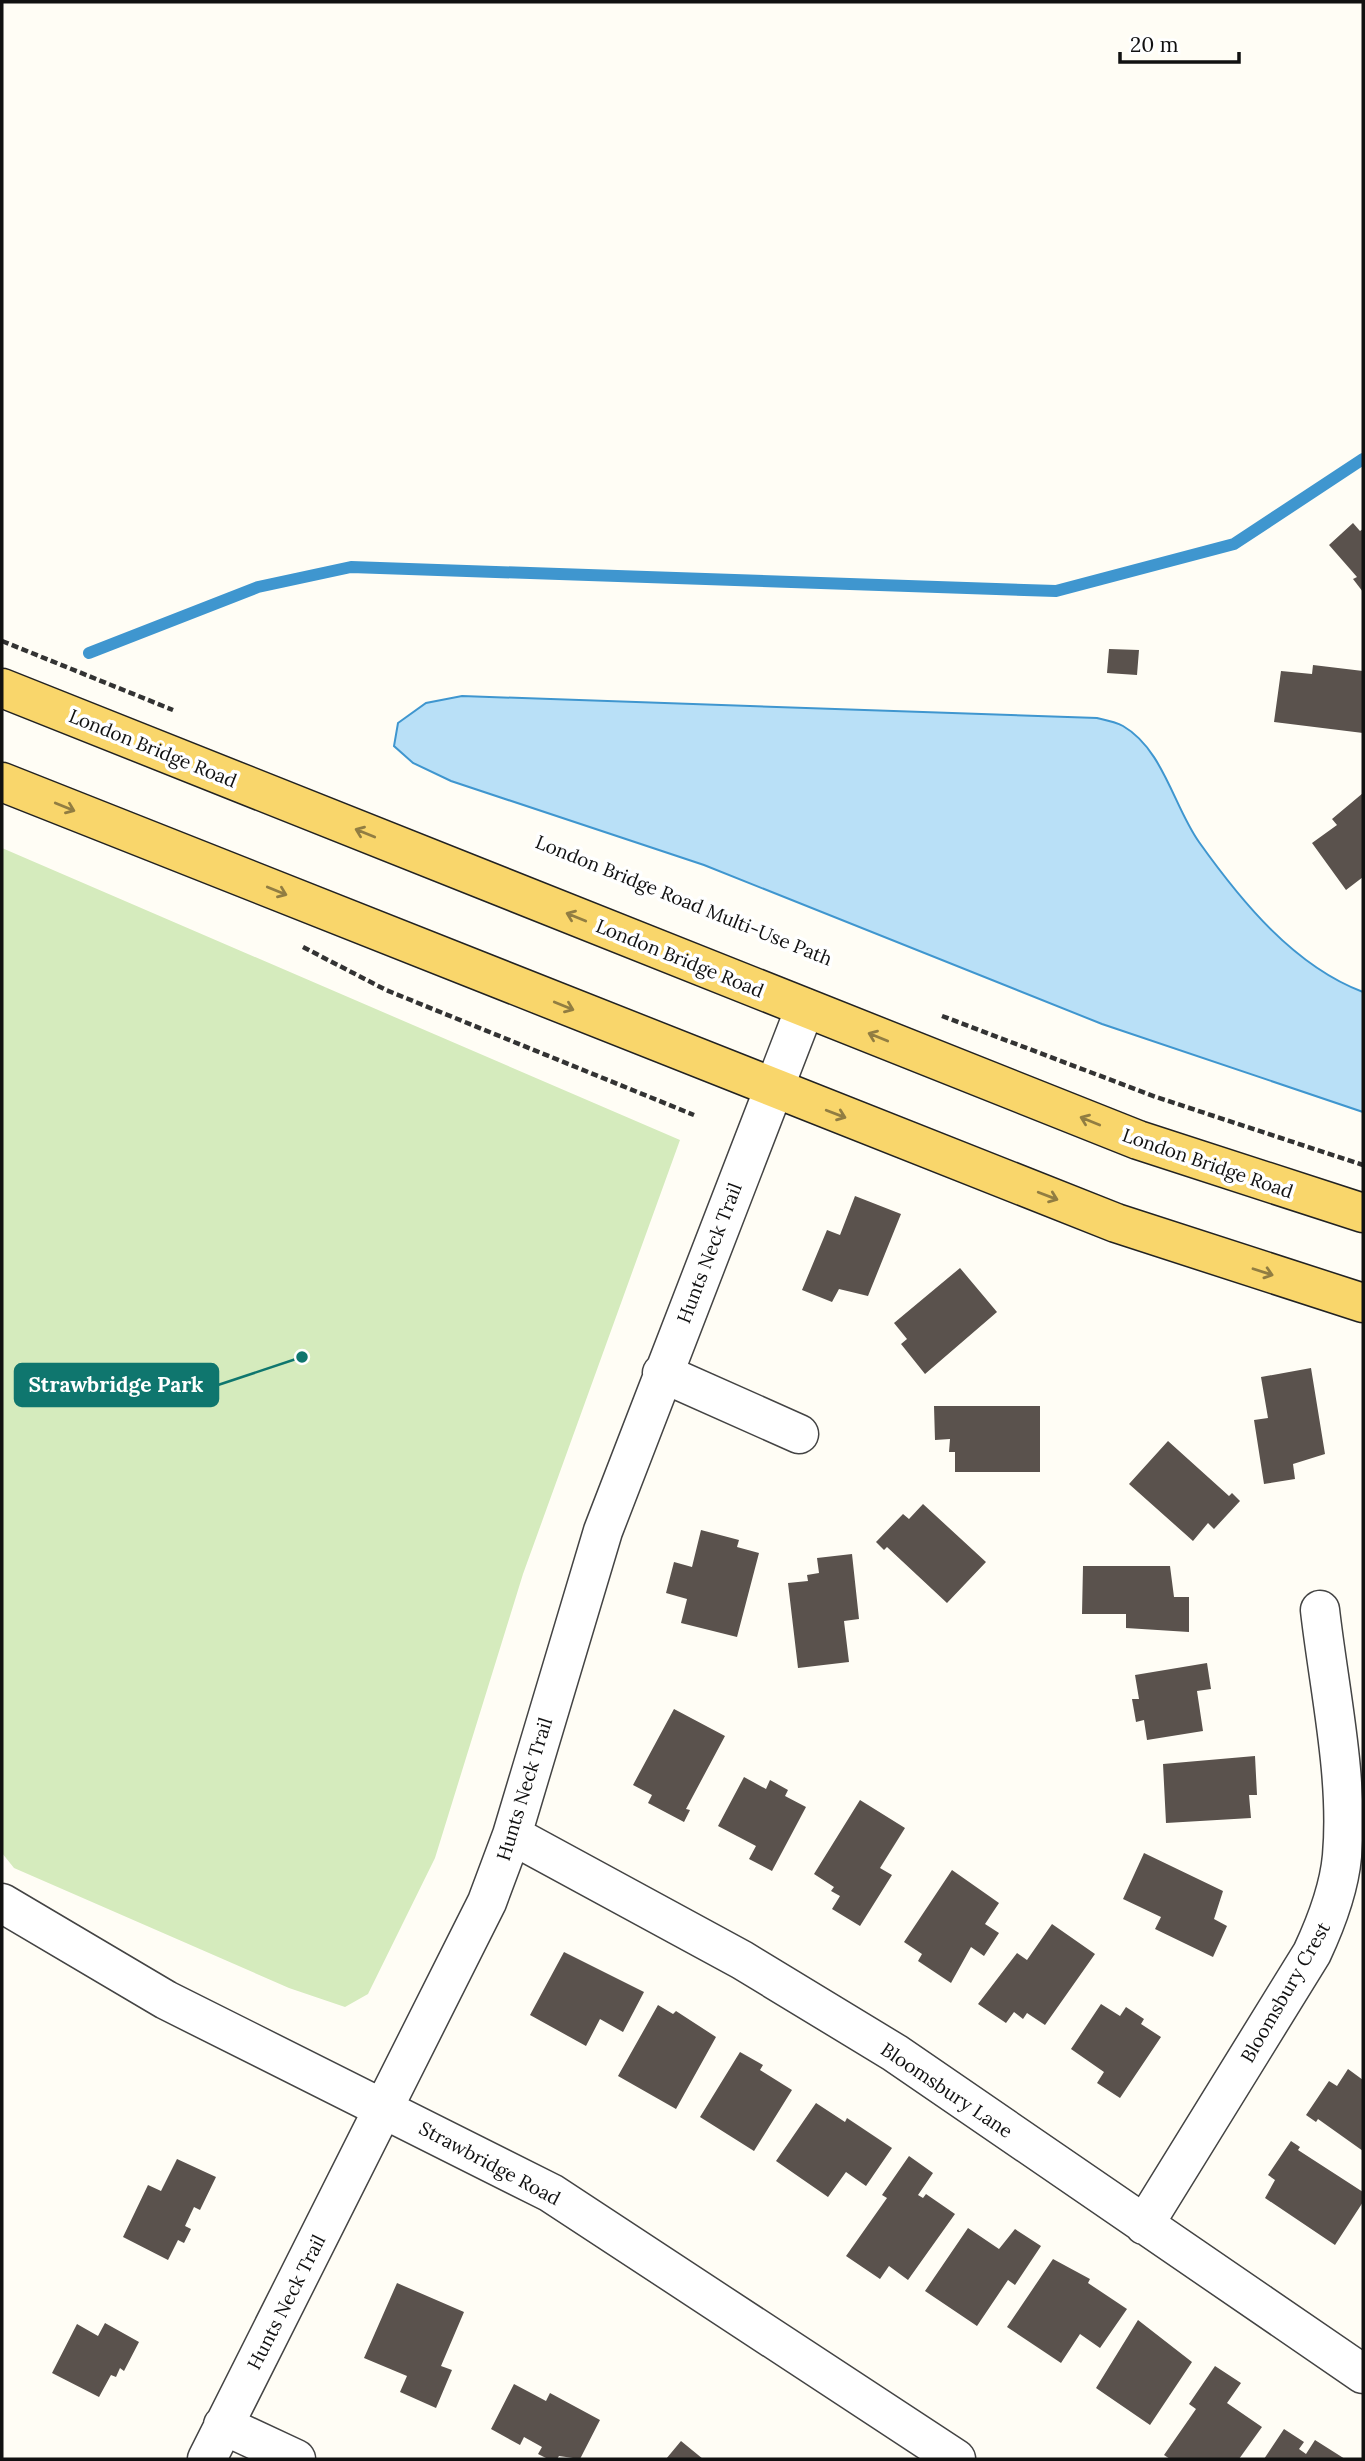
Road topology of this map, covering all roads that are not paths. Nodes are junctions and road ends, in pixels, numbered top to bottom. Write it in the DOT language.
graph roads {
  1 [pos="2,688"];
  2 [pos="2,782"];
  3 [pos="805,1008"];
  4 [pos="772,1089"];
  5 [pos="1363,1213"];
  6 [pos="1363,1303"];
  7 [pos="662,1373"];
  8 [pos="799,1434"];
  9 [pos="1320,1610"];
  10 [pos="512,1835"];
  11 [pos="2,1903"];
  12 [pos="384,2108"];
  13 [pos="1144,2225"];
  14 [pos="1363,2374"];
  15 [pos="223,2424"];
  16 [pos="207,2459"];
  17 [pos="296,2459"];
  18 [pos="956,2459"];
  3 -- 1 [label="main road, London Bridge Road, one-way"];
  2 -- 4 [label="main road, one-way"];
  3 -- 4 [label="street, Hunts Neck Trail"];
  5 -- 3 [label="main road, London Bridge Road, one-way"];
  4 -- 6 [label="main road, one-way"];
  4 -- 7 [label="street, Hunts Neck Trail"];
  7 -- 8 [label="street"];
  7 -- 10 [label="street, Hunts Neck Trail"];
  9 -- 13 [label="street, Bloomsbury Crest"];
  10 -- 12 [label="street, Hunts Neck Trail"];
  10 -- 13 [label="street, Bloomsbury Lane"];
  11 -- 12 [label="street, Strawbridge Road"];
  12 -- 15 [label="street, Hunts Neck Trail"];
  12 -- 18 [label="street, Strawbridge Road"];
  13 -- 14 [label="street, Bloomsbury Lane"];
  15 -- 16 [label="street, Hunts Neck Trail"];
  15 -- 17 [label="street"];
}
